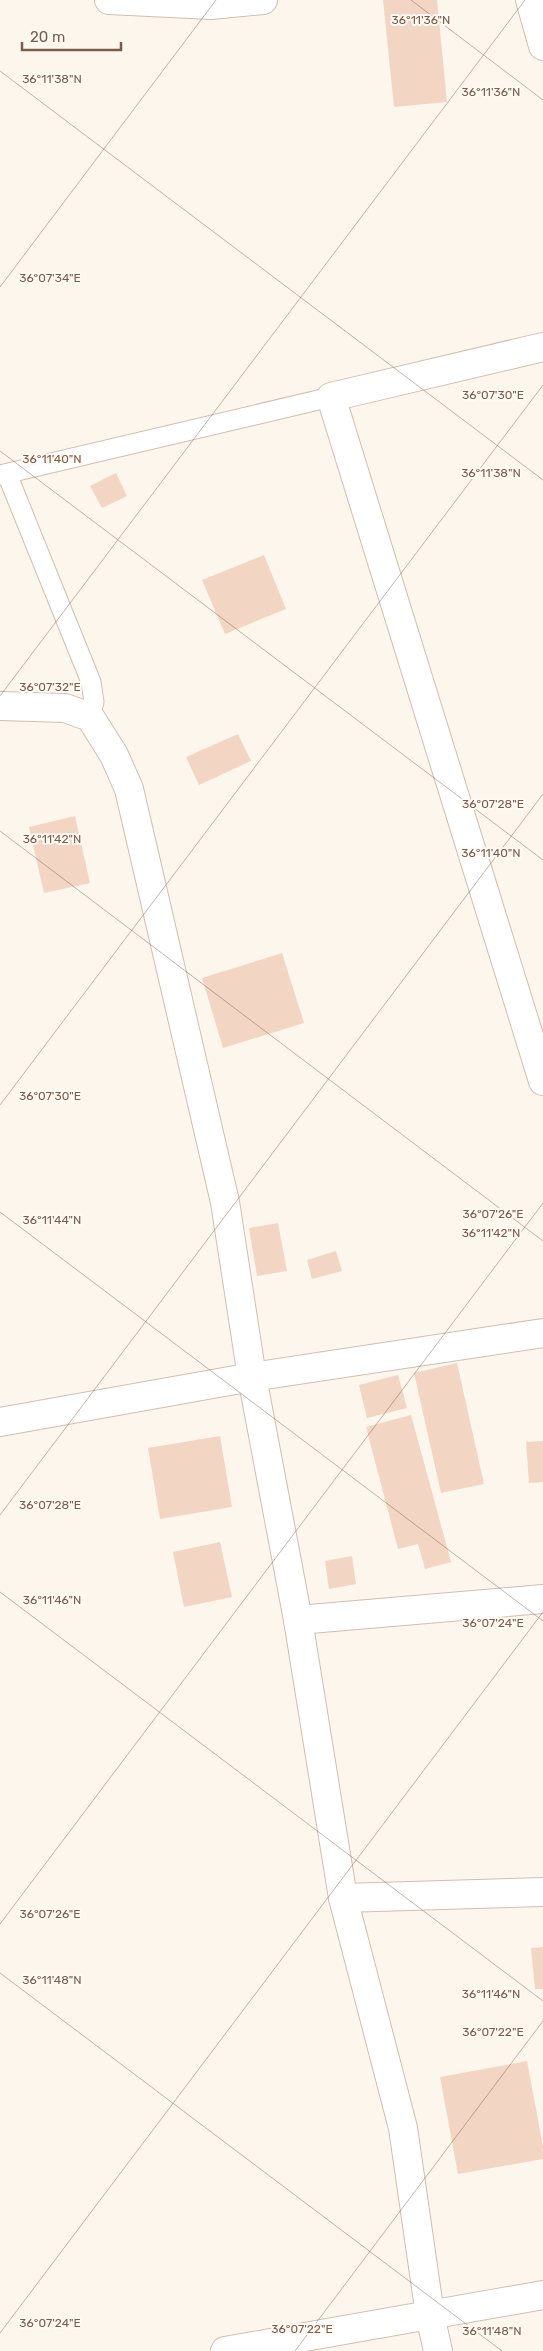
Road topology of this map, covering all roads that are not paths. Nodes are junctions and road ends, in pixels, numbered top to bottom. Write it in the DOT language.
graph roads {
  1 [pos="109,0"];
  2 [pos="263,0"];
  3 [pos="530,0"];
  4 [pos="543,46"];
  5 [pos="543,348"];
  6 [pos="331,397"];
  7 [pos="3,474"];
  8 [pos="0,706"];
  9 [pos="90,718"];
  10 [pos="543,1081"];
  11 [pos="543,1333"];
  12 [pos="252,1377"];
  13 [pos="0,1422"];
  14 [pos="543,1599"];
  15 [pos="298,1620"];
  16 [pos="543,1892"];
  17 [pos="343,1898"];
  18 [pos="543,2295"];
  19 [pos="430,2315"];
  20 [pos="225,2351"];
  21 [pos="438,2351"];
  1 -- 2 [label="street"];
  3 -- 4 [label="street"];
  5 -- 6 [label="street"];
  6 -- 7 [label="lane"];
  6 -- 10 [label="street"];
  7 -- 9 [label="lane"];
  8 -- 9 [label="street"];
  9 -- 12 [label="street"];
  11 -- 12 [label="street"];
  12 -- 13 [label="street"];
  12 -- 15 [label="street"];
  14 -- 15 [label="street"];
  15 -- 17 [label="street"];
  16 -- 17 [label="street"];
  17 -- 19 [label="street"];
  18 -- 19 [label="street"];
  19 -- 20 [label="street"];
  19 -- 21 [label="street"];
}
